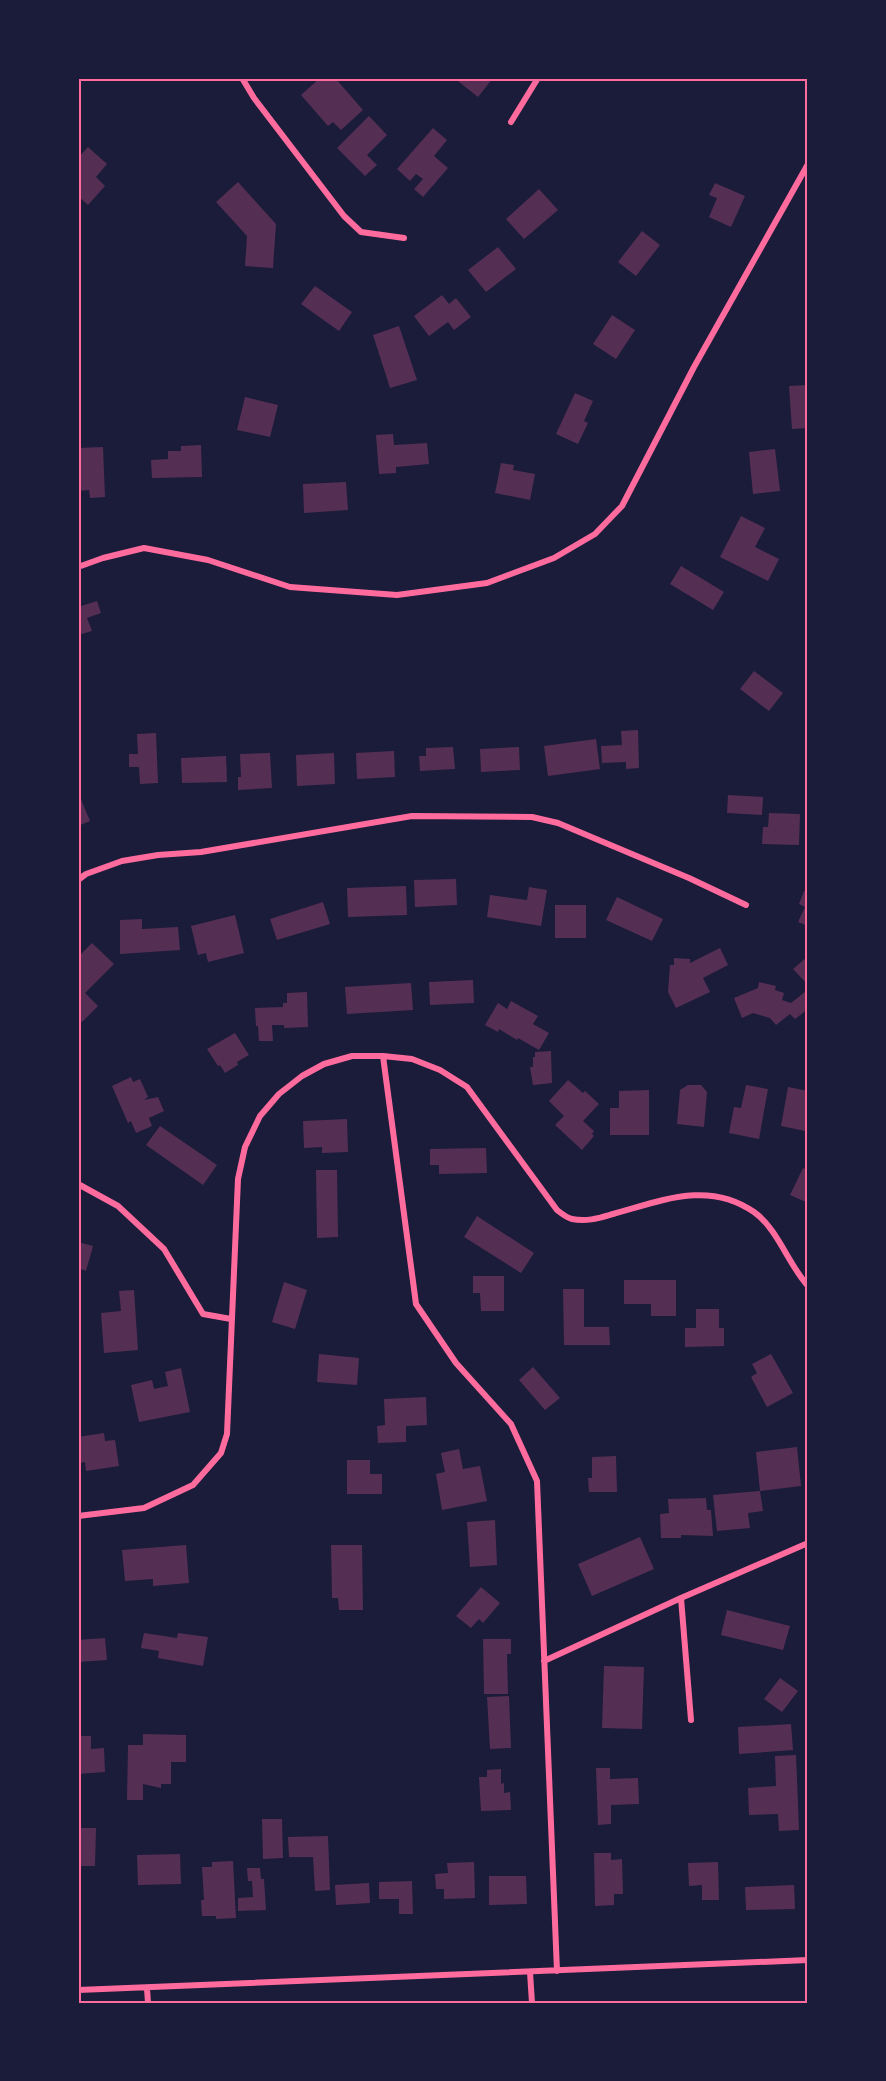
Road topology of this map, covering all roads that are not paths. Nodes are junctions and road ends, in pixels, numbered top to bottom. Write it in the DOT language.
graph roads {
  1 [pos="243,78"];
  2 [pos="538,78"];
  3 [pos="511,122"];
  4 [pos="808,164"];
  5 [pos="405,238"];
  6 [pos="78,567"];
  7 [pos="78,880"];
  8 [pos="746,905"];
  9 [pos="383,1056"];
  10 [pos="78,1184"];
  11 [pos="808,1286"];
  12 [pos="231,1319"];
  13 [pos="78,1516"];
  14 [pos="808,1543"];
  15 [pos="681,1598"];
  16 [pos="544,1661"];
  17 [pos="691,1720"];
  18 [pos="808,1960"];
  19 [pos="557,1971"];
  20 [pos="530,1972"];
  21 [pos="147,1988"];
  22 [pos="78,1990"];
  23 [pos="148,2003"];
  24 [pos="532,2003"];
  1 -- 5 [label="street"];
  2 -- 3 [label="street"];
  4 -- 6 [label="street"];
  7 -- 8 [label="street"];
  9 -- 11 [label="street"];
  9 -- 12 [label="street"];
  9 -- 16 [label="street"];
  10 -- 12 [label="street"];
  12 -- 13 [label="street"];
  14 -- 15 [label="street"];
  15 -- 16 [label="street"];
  15 -- 17 [label="street"];
  16 -- 19 [label="street"];
  18 -- 19 [label="street"];
  19 -- 20 [label="street"];
  20 -- 21 [label="street"];
  20 -- 24 [label="street"];
  21 -- 22 [label="street"];
  21 -- 23 [label="street"];
}
